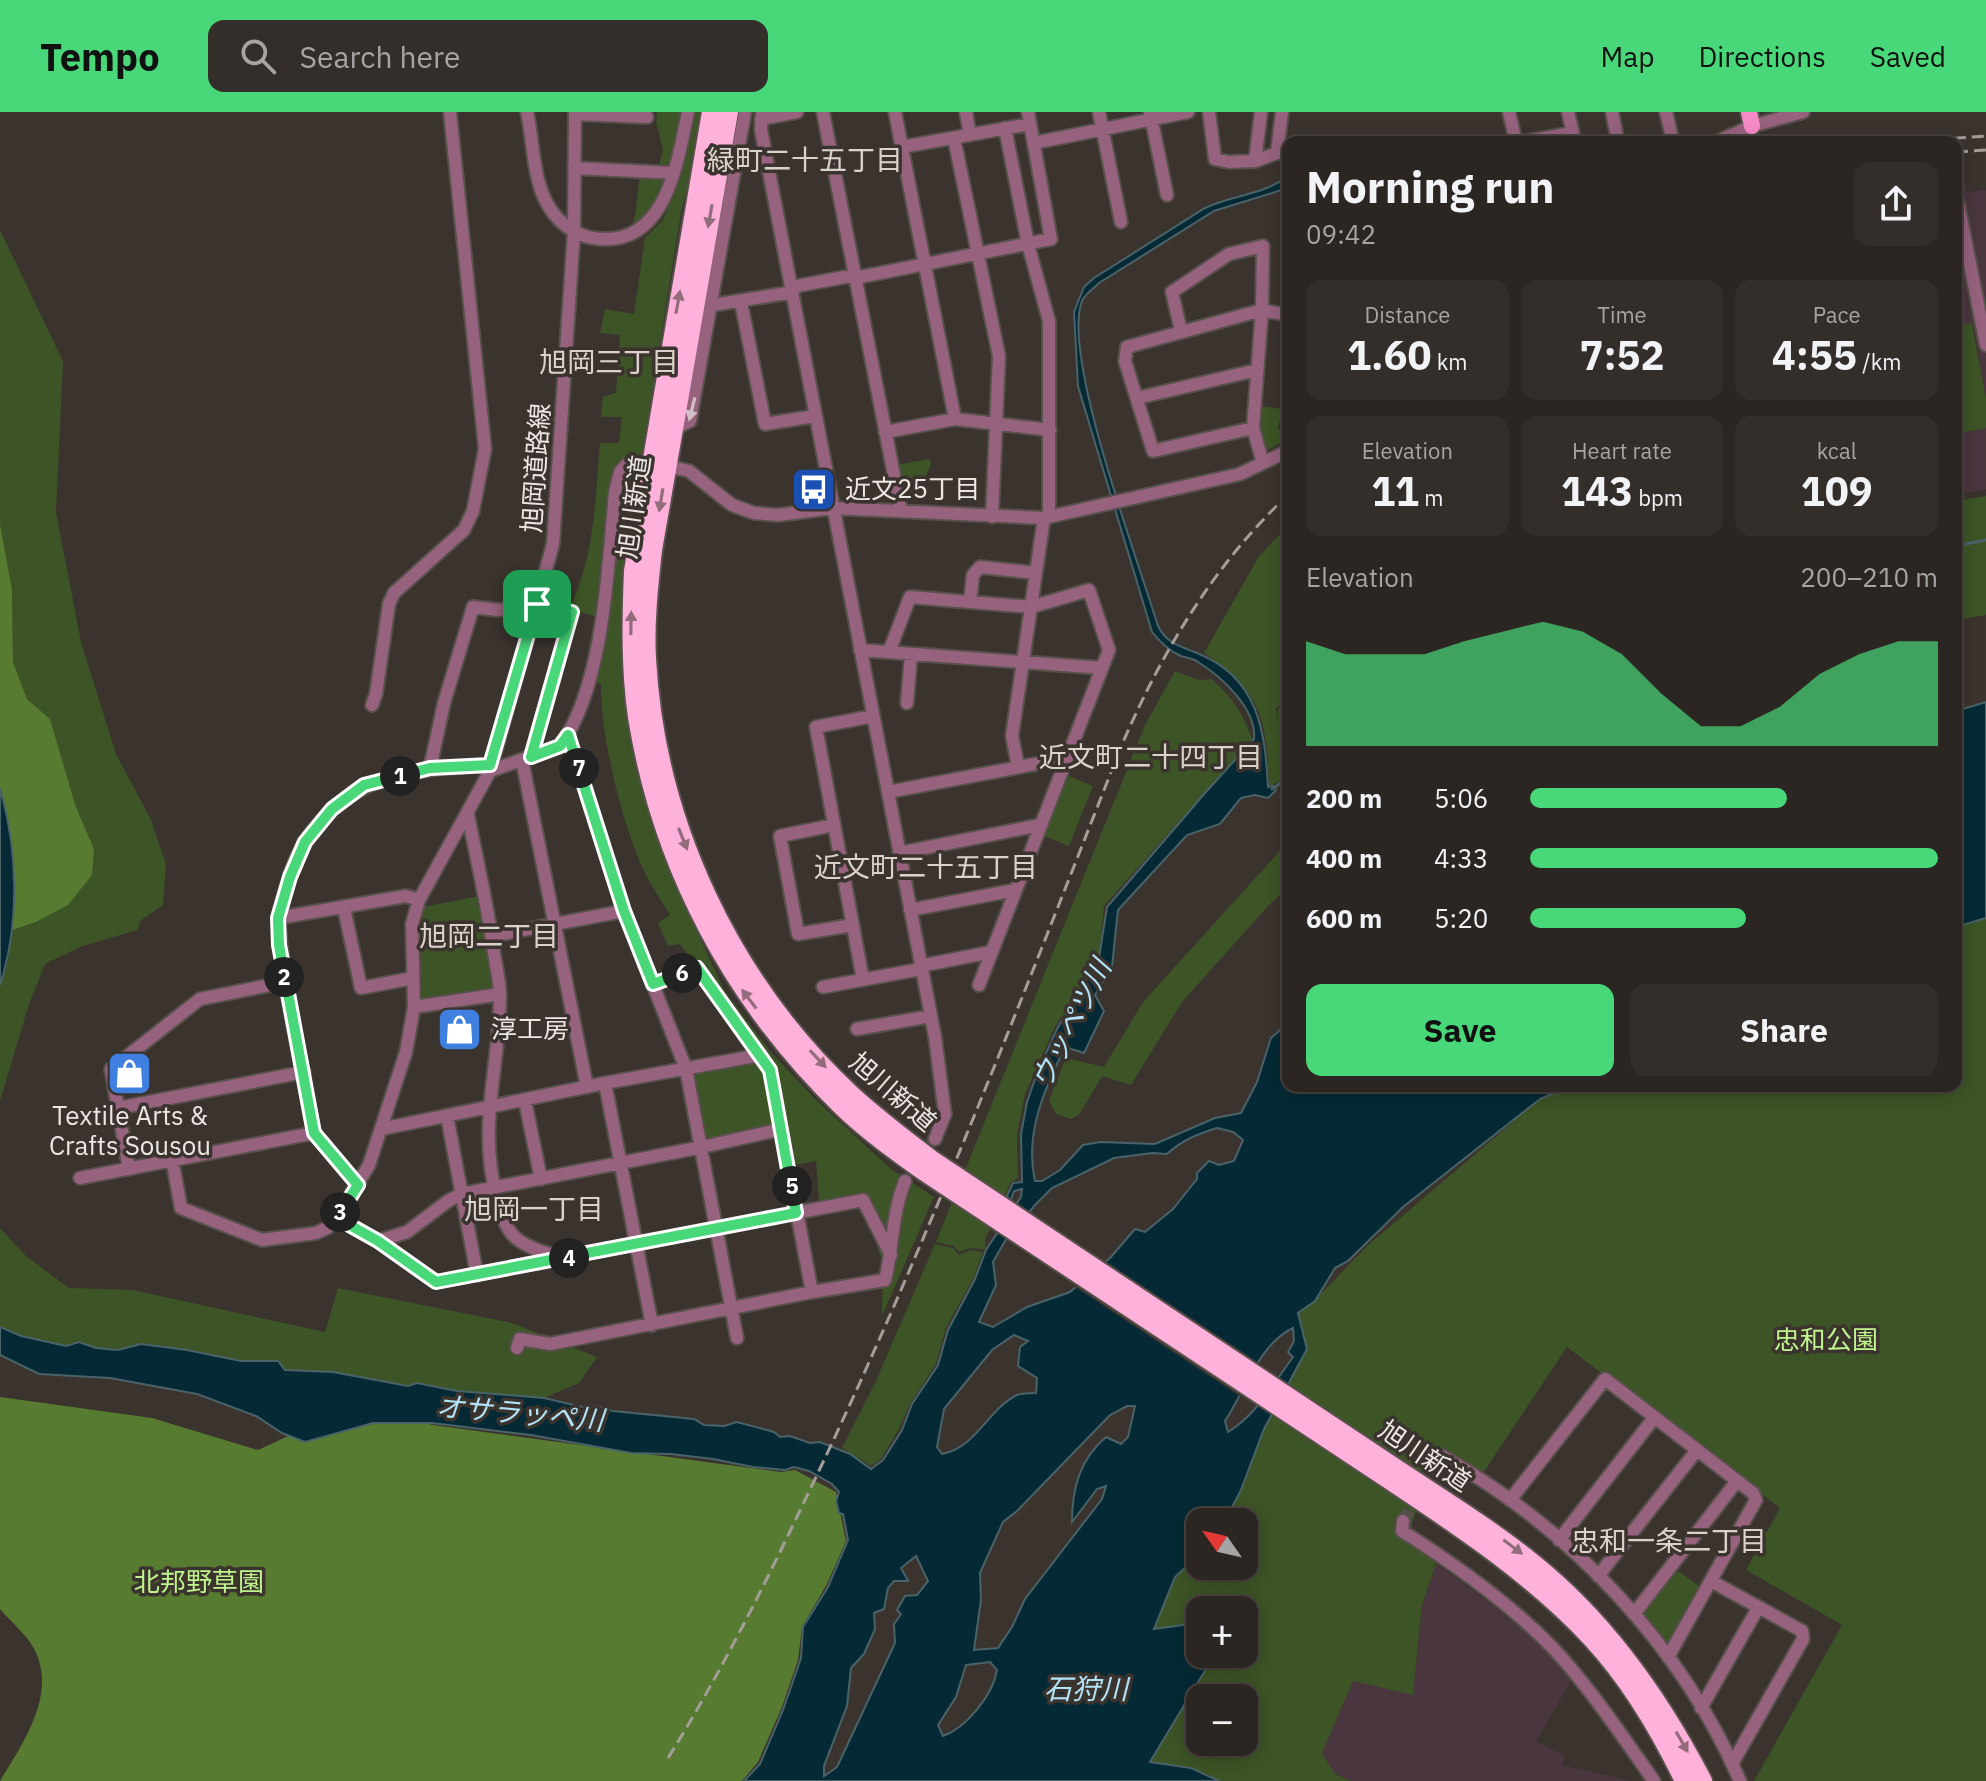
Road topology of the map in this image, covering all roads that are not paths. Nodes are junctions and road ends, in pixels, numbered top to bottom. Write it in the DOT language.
graph roads {
  1 [pos="450,112"];
  2 [pos="527,112"];
  3 [pos="688,112"];
  4 [pos="711,112"];
  5 [pos="729,112"];
  6 [pos="745,112"];
  7 [pos="797,112"];
  8 [pos="823,112"];
  9 [pos="895,112"];
  10 [pos="966,112"];
  11 [pos="1099,112"];
  12 [pos="1188,112"];
  13 [pos="1209,112"];
  14 [pos="1261,112"];
  15 [pos="1282,112"];
  16 [pos="1509,112"];
  17 [pos="1568,112"];
  18 [pos="1612,112"];
  19 [pos="1666,112"];
  20 [pos="1803,112"];
  21 [pos="575,113"];
  22 [pos="762,116"];
  23 [pos="1151,116"];
  24 [pos="647,117"];
  25 [pos="1029,118"];
  26 [pos="1750,119"];
  27 [pos="1005,128"];
  28 [pos="1102,130"];
  29 [pos="970,135"];
  30 [pos="1515,136"];
  31 [pos="1574,136"];
  32 [pos="1617,136"];
  33 [pos="1672,136"];
  34 [pos="1725,136"];
  35 [pos="954,138"];
  36 [pos="1034,143"];
  37 [pos="902,147"];
  38 [pos="1255,161"];
  39 [pos="574,168"];
  40 [pos="674,173"];
  41 [pos="1167,195"];
  42 [pos="1121,222"];
  43 [pos="1962,223"];
  44 [pos="574,231"];
  45 [pos="1028,244"];
  46 [pos="978,254"];
  47 [pos="925,263"];
  48 [pos="855,276"];
  49 [pos="792,289"];
  50 [pos="741,302"];
  51 [pos="713,305"];
  52 [pos="1262,310"];
  53 [pos="1282,314"];
  54 [pos="1181,331"];
  55 [pos="1986,345"];
  56 [pos="1257,370"];
  57 [pos="1137,398"];
  58 [pos="815,416"];
  59 [pos="955,419"];
  60 [pos="996,424"];
  61 [pos="1253,428"];
  62 [pos="673,429"];
  63 [pos="1050,430"];
  64 [pos="885,432"];
  65 [pos="1282,454"];
  66 [pos="658,463"];
  67 [pos="1263,463"];
  68 [pos="833,508"];
  69 [pos="901,511"];
  70 [pos="992,517"];
  71 [pos="1046,518"];
  72 [pos="1036,573"];
  73 [pos="970,602"];
  74 [pos="537,604"];
  75 [pos="1031,607"];
  76 [pos="860,650"];
  77 [pos="889,652"];
  78 [pos="911,655"];
  79 [pos="1022,661"];
  80 [pos="1102,668"];
  81 [pos="907,703"];
  82 [pos="372,705"];
  83 [pos="873,716"];
  84 [pos="568,735"];
  85 [pos="527,758"];
  86 [pos="1067,758"];
  87 [pos="1018,766"];
  88 [pos="430,768"];
  89 [pos="490,768"];
  90 [pos="888,792"];
  91 [pos="468,815"];
  92 [pos="834,825"];
  93 [pos="1040,825"];
  94 [pos="899,853"];
  95 [pos="1015,890"];
  96 [pos="419,900"];
  97 [pos="344,908"];
  98 [pos="910,910"];
  99 [pos="624,911"];
  100 [pos="278,918"];
  101 [pos="554,924"];
  102 [pos="853,925"];
  103 [pos="492,936"];
  104 [pos="991,952"];
  105 [pos="921,967"];
  106 [pos="413,978"];
  107 [pos="863,980"];
  108 [pos="285,982"];
  109 [pos="653,984"];
  110 [pos="979,985"];
  111 [pos="823,987"];
  112 [pos="500,994"];
  113 [pos="414,1007"];
  114 [pos="931,1016"];
  115 [pos="857,1029"];
  116 [pos="761,1055"];
  117 [pos="686,1069"];
  118 [pos="304,1072"];
  119 [pos="605,1083"];
  120 [pos="587,1087"];
  121 [pos="525,1101"];
  122 [pos="118,1108"];
  123 [pos="488,1108"];
  124 [pos="447,1116"];
  125 [pos="381,1129"];
  126 [pos="782,1129"];
  127 [pos="314,1133"];
  128 [pos="935,1139"];
  129 [pos="702,1147"];
  130 [pos="172,1159"];
  131 [pos="621,1164"];
  132 [pos="129,1169"];
  133 [pos="80,1178"];
  134 [pos="541,1179"];
  135 [pos="905,1181"];
  136 [pos="358,1185"];
  137 [pos="494,1188"];
  138 [pos="461,1194"];
  139 [pos="796,1213"];
  140 [pos="337,1218"];
  141 [pos="717,1228"];
  142 [pos="378,1241"];
  143 [pos="636,1244"];
  144 [pos="891,1255"];
  145 [pos="565,1258"];
  146 [pos="477,1275"];
  147 [pos="812,1292"];
  148 [pos="733,1309"];
  149 [pos="652,1325"];
  150 [pos="737,1338"];
  151 [pos="517,1348"];
  152 [pos="1654,1418"];
  153 [pos="1697,1450"];
  154 [pos="1434,1461"];
  155 [pos="1398,1478"];
  156 [pos="1737,1481"];
  157 [pos="1510,1500"];
  158 [pos="1403,1521"];
  159 [pos="1559,1540"];
  160 [pos="1598,1576"];
  161 [pos="1711,1581"];
  162 [pos="1758,1608"];
  163 [pos="1634,1614"];
  164 [pos="1668,1657"];
  165 [pos="1701,1708"];
  166 [pos="1732,1764"];
  167 [pos="1654,1781"];
  168 [pos="1684,1781"];
  169 [pos="1703,1781"];
  170 [pos="1740,1781"];
  1 -- 82 [label="street"];
  2 -- 44 [label="street"];
  3 -- 40 [label="street"];
  66 -- 4 [label="highway, 旭川新道, one-way"];
  5 -- 62 [label="highway, 旭川新道, one-way"];
  6 -- 51 [label="street"];
  7 -- 22 [label="street"];
  8 -- 48 [label="street"];
  9 -- 37 [label="street"];
  10 -- 29 [label="street"];
  11 -- 28 [label="street"];
  12 -- 23 [label="street"];
  13 -- 38 [label="street"];
  14 -- 38 [label="street"];
  15 -- 38 [label="street"];
  16 -- 30 [label="street"];
  17 -- 31 [label="street"];
  18 -- 32 [label="street"];
  19 -- 33 [label="street"];
  20 -- 26 [label="street"];
  21 -- 24 [label="street"];
  21 -- 39 [label="street, 旭岡道路線"];
  22 -- 49 [label="street"];
  23 -- 28 [label="street"];
  23 -- 41 [label="street"];
  25 -- 27 [label="street"];
  25 -- 36 [label="street"];
  26 -- 34 [label="street"];
  27 -- 29 [label="street"];
  27 -- 45 [label="street"];
  28 -- 36 [label="street"];
  28 -- 42 [label="street"];
  29 -- 35 [label="street"];
  35 -- 37 [label="street"];
  35 -- 46 [label="street"];
  36 -- 45 [label="street"];
  37 -- 47 [label="street"];
  39 -- 40 [label="street"];
  39 -- 44 [label="street, 旭岡道路線"];
  40 -- 44 [label="street"];
  43 -- 55 [label="street"];
  44 -- 74 [label="street, 旭岡道路線"];
  45 -- 46 [label="street"];
  45 -- 63 [label="street"];
  46 -- 47 [label="street"];
  46 -- 60 [label="street"];
  47 -- 48 [label="street"];
  47 -- 59 [label="street"];
  48 -- 49 [label="street"];
  48 -- 64 [label="street"];
  49 -- 50 [label="street"];
  49 -- 58 [label="street"];
  50 -- 51 [label="street"];
  50 -- 58 [label="street"];
  51 -- 62 [label="street, one-way"];
  52 -- 53 [label="street"];
  52 -- 54 [label="street"];
  52 -- 54 [label="street"];
  52 -- 56 [label="street"];
  54 -- 57 [label="street"];
  56 -- 57 [label="street"];
  56 -- 61 [label="street"];
  57 -- 61 [label="street"];
  58 -- 68 [label="street"];
  59 -- 60 [label="street"];
  59 -- 64 [label="street"];
  60 -- 63 [label="street"];
  60 -- 70 [label="street"];
  61 -- 67 [label="street"];
  62 -- 66 [label="highway, 旭川新道"];
  63 -- 71 [label="street"];
  64 -- 69 [label="street"];
  65 -- 67 [label="street"];
  66 -- 68 [label="street"];
  66 -- 84 [label="street"];
  66 -- 155 [label="highway, 旭川新道, bridge"];
  67 -- 71 [label="street"];
  68 -- 69 [label="street"];
  68 -- 76 [label="street"];
  69 -- 70 [label="street"];
  70 -- 71 [label="street"];
  71 -- 72 [label="street"];
  72 -- 73 [label="street"];
  72 -- 75 [label="street"];
  73 -- 75 [label="street"];
  73 -- 77 [label="street"];
  74 -- 85 [label="street"];
  74 -- 88 [label="street"];
  74 -- 89 [label="street, 旭岡道路線"];
  75 -- 79 [label="street"];
  75 -- 80 [label="street"];
  76 -- 77 [label="street"];
  76 -- 83 [label="street"];
  77 -- 78 [label="street"];
  78 -- 79 [label="street"];
  78 -- 81 [label="street"];
  79 -- 80 [label="street"];
  79 -- 87 [label="street"];
  80 -- 86 [label="street"];
  83 -- 90 [label="street"];
  83 -- 92 [label="street"];
  84 -- 85 [label="street"];
  84 -- 99 [label="street"];
  85 -- 89 [label="street"];
  85 -- 101 [label="street"];
  86 -- 87 [label="street"];
  86 -- 93 [label="street"];
  87 -- 90 [label="street"];
  88 -- 89 [label="street"];
  88 -- 100 [label="street"];
  89 -- 91 [label="street, 旭岡道路線"];
  90 -- 94 [label="street"];
  91 -- 96 [label="street, 旭岡道路線"];
  91 -- 103 [label="street"];
  92 -- 102 [label="street"];
  92 -- 102 [label="street"];
  93 -- 94 [label="street"];
  93 -- 95 [label="street"];
  94 -- 98 [label="street"];
  95 -- 98 [label="street"];
  95 -- 104 [label="street"];
  96 -- 97 [label="street"];
  96 -- 106 [label="street, 旭岡道路線"];
  97 -- 100 [label="street"];
  97 -- 106 [label="street"];
  98 -- 105 [label="street"];
  99 -- 101 [label="street"];
  99 -- 109 [label="street"];
  100 -- 108 [label="street"];
  101 -- 103 [label="street"];
  101 -- 120 [label="street"];
  102 -- 107 [label="street"];
  103 -- 112 [label="street"];
  104 -- 105 [label="street"];
  104 -- 110 [label="street"];
  105 -- 107 [label="street"];
  105 -- 114 [label="street"];
  106 -- 113 [label="street, 旭岡道路線"];
  107 -- 111 [label="street"];
  108 -- 118 [label="street"];
  108 -- 122 [label="street"];
  109 -- 116 [label="street"];
  109 -- 117 [label="street"];
  112 -- 113 [label="street"];
  112 -- 123 [label="street"];
  113 -- 125 [label="street, 旭岡道路線"];
  114 -- 115 [label="street"];
  114 -- 128 [label="street"];
  116 -- 117 [label="street"];
  116 -- 126 [label="street"];
  117 -- 119 [label="street"];
  117 -- 129 [label="street"];
  118 -- 122 [label="street"];
  118 -- 127 [label="street"];
  119 -- 120 [label="street"];
  119 -- 131 [label="street"];
  120 -- 121 [label="street"];
  121 -- 123 [label="street"];
  121 -- 134 [label="street"];
  122 -- 132 [label="street"];
  123 -- 124 [label="street"];
  123 -- 137 [label="street"];
  124 -- 125 [label="street"];
  124 -- 138 [label="street"];
  125 -- 136 [label="street, 旭岡道路線"];
  126 -- 129 [label="street"];
  126 -- 139 [label="street"];
  127 -- 130 [label="street"];
  127 -- 136 [label="street"];
  129 -- 131 [label="street"];
  129 -- 141 [label="street"];
  130 -- 132 [label="street"];
  130 -- 140 [label="street"];
  131 -- 134 [label="street"];
  131 -- 143 [label="street"];
  132 -- 133 [label="street"];
  134 -- 137 [label="street"];
  135 -- 144 [label="street"];
  136 -- 140 [label="street, 旭岡道路線"];
  137 -- 138 [label="street"];
  137 -- 145 [label="street"];
  138 -- 142 [label="street"];
  138 -- 146 [label="street"];
  139 -- 141 [label="street"];
  139 -- 144 [label="street"];
  139 -- 147 [label="street"];
  140 -- 142 [label="street"];
  141 -- 143 [label="street"];
  141 -- 148 [label="street"];
  142 -- 146 [label="street"];
  143 -- 145 [label="street"];
  143 -- 149 [label="street"];
  144 -- 147 [label="street"];
  145 -- 146 [label="street"];
  147 -- 148 [label="street"];
  148 -- 149 [label="street"];
  148 -- 150 [label="street"];
  149 -- 151 [label="street"];
  152 -- 153 [label="street"];
  152 -- 157 [label="street"];
  152 -- 159 [label="street"];
  153 -- 156 [label="street"];
  153 -- 160 [label="street"];
  154 -- 157 [label="street"];
  155 -- 168 [label="highway, 旭川新道"];
  155 -- 169 [label="highway, 旭川新道, one-way"];
  156 -- 161 [label="street"];
  156 -- 163 [label="street"];
  157 -- 159 [label="street"];
  158 -- 167 [label="street"];
  159 -- 160 [label="street"];
  160 -- 163 [label="street"];
  161 -- 162 [label="street"];
  161 -- 164 [label="street"];
  162 -- 165 [label="street"];
  162 -- 166 [label="street"];
  163 -- 164 [label="street"];
  164 -- 165 [label="street"];
  165 -- 166 [label="street"];
  166 -- 170 [label="street"];
}
